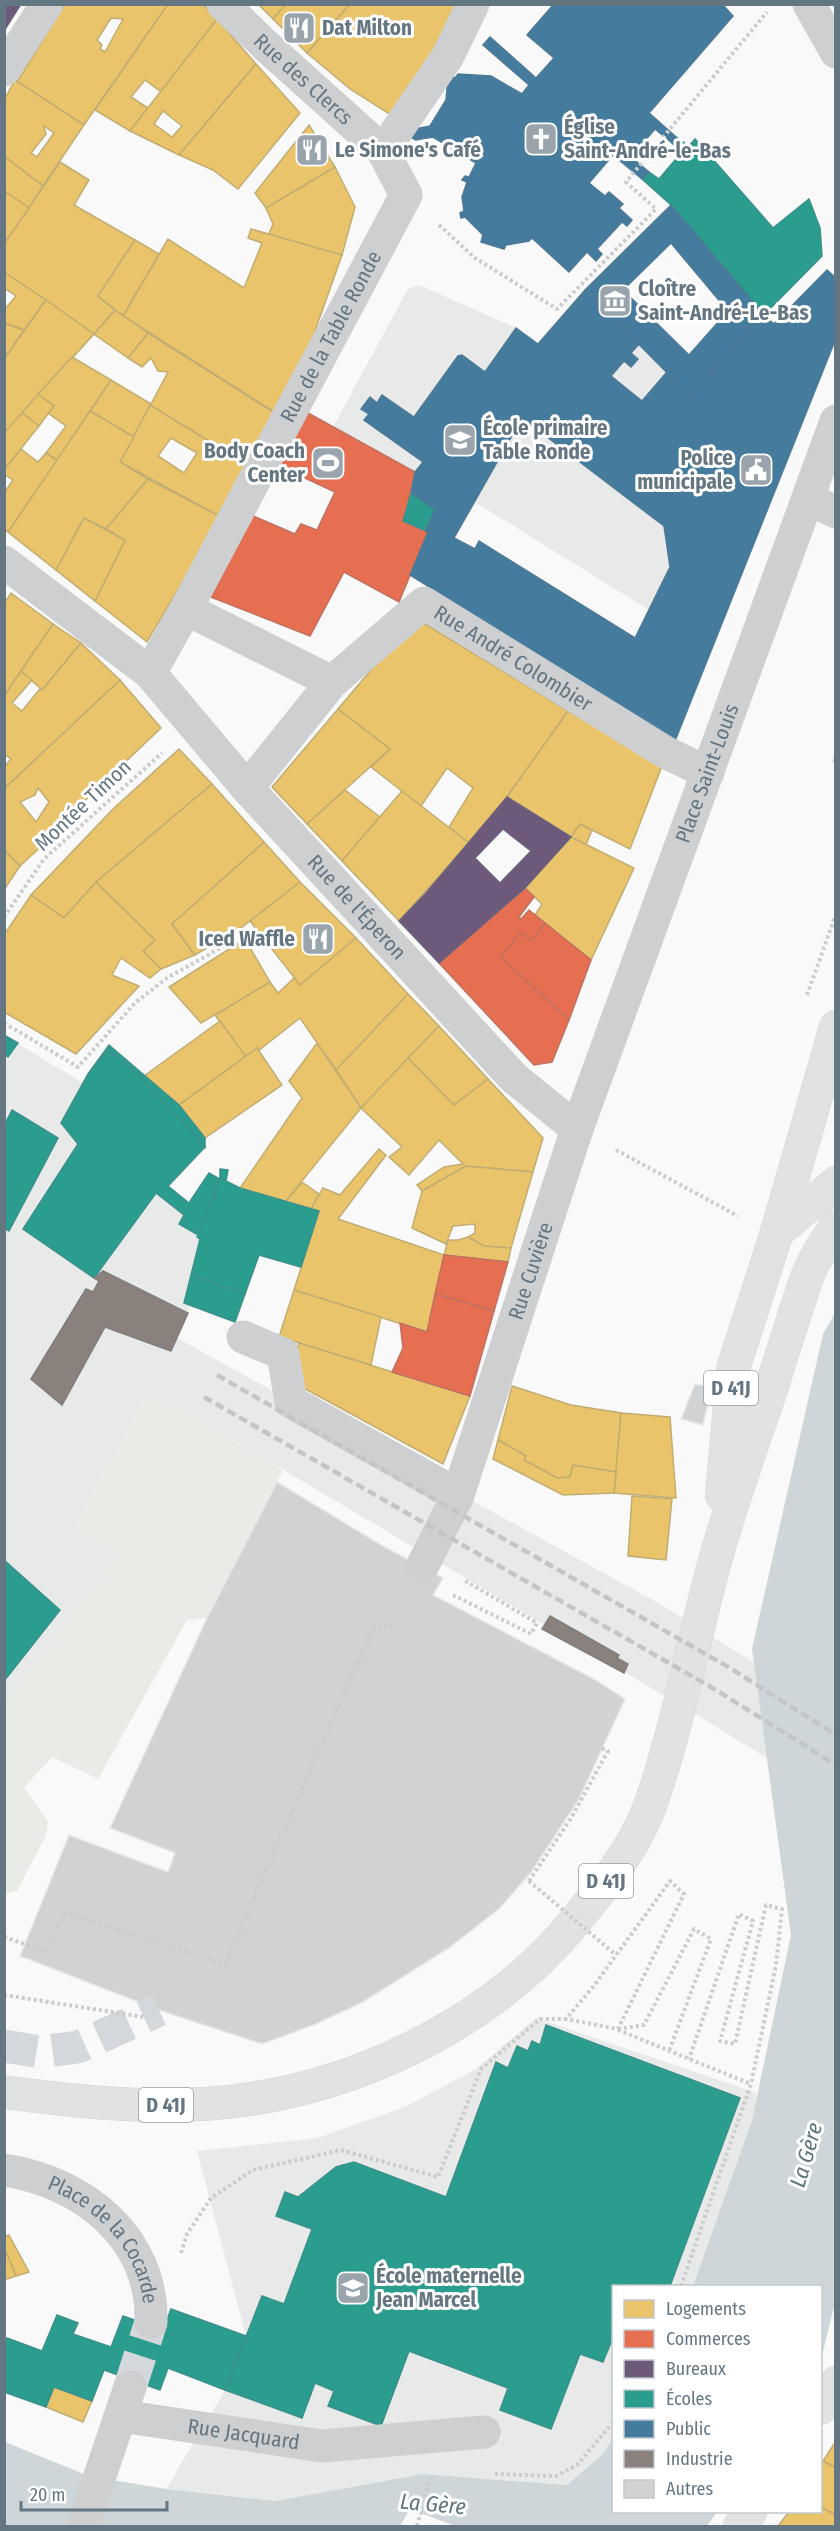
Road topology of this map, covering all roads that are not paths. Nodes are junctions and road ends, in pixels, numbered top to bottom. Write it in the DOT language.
graph roads {
  1 [pos="47,4"];
  2 [pos="223,4"];
  3 [pos="473,4"];
  4 [pos="809,4"];
  5 [pos="836,52"];
  6 [pos="4,70"];
  7 [pos="383,151"];
  8 [pos="836,421"];
  9 [pos="822,506"];
  10 [pos="4,562"];
  11 [pos="186,609"];
  12 [pos="150,673"];
  13 [pos="332,682"];
  14 [pos="708,773"];
  15 [pos="247,788"];
  16 [pos="836,1027"];
  17 [pos="606,1047"];
  18 [pos="577,1129"];
  19 [pos="836,1184"];
  20 [pos="836,1226"];
  21 [pos="777,1232"];
  22 [pos="243,1337"];
  23 [pos="458,1495"];
  24 [pos="718,1550"];
  25 [pos="425,1563"];
  26 [pos="4,2092"];
  27 [pos="18,2173"];
  28 [pos="151,2322"];
  29 [pos="836,2384"];
  30 [pos="822,2405"];
  31 [pos="484,2432"];
  32 [pos="749,2513"];
  33 [pos="83,2526"];
  34 [pos="740,2526"];
  1 -- 6 [label="street"];
  2 -- 7 [label="street, Rue des Clercs"];
  3 -- 7 [label="street"];
  4 -- 5 [label="street"];
  7 -- 11 [label="street, Rue de la Table Ronde"];
  8 -- 9 [label="street, Place Saint-Louis"];
  9 -- 14 [label="street, Place Saint-Louis"];
  10 -- 12 [label="street, Rue de l'Éperon"];
  11 -- 12 [label="street, Rue de la Table Ronde"];
  11 -- 13 [label="street"];
  12 -- 15 [label="street, Rue de l'Éperon"];
  13 -- 14 [label="street, Rue André Colombier"];
  13 -- 15 [label="street"];
  14 -- 17 [label="street, Place Saint-Louis"];
  15 -- 18 [label="street, Rue de l'Éperon"];
  16 -- 21 [label="main road, D 41J"];
  17 -- 18 [label="street, Rue Cuvière"];
  18 -- 23 [label="street, Rue Cuvière"];
  19 -- 21 [label="main road"];
  20 -- 24 [label="main road, D 41J"];
  21 -- 24 [label="main road, D 41J"];
  22 -- 23 [label="street"];
  23 -- 25 [label="street, Rue Cuvière"];
  24 -- 26 [label="main road, D 41J"];
  27 -- 28 [label="street, Place de la Cocarde"];
  29 -- 30 [label="main road"];
  31 -- 33 [label="street, Rue Jacquard"];
  32 -- 34 [label="main road"];
}
